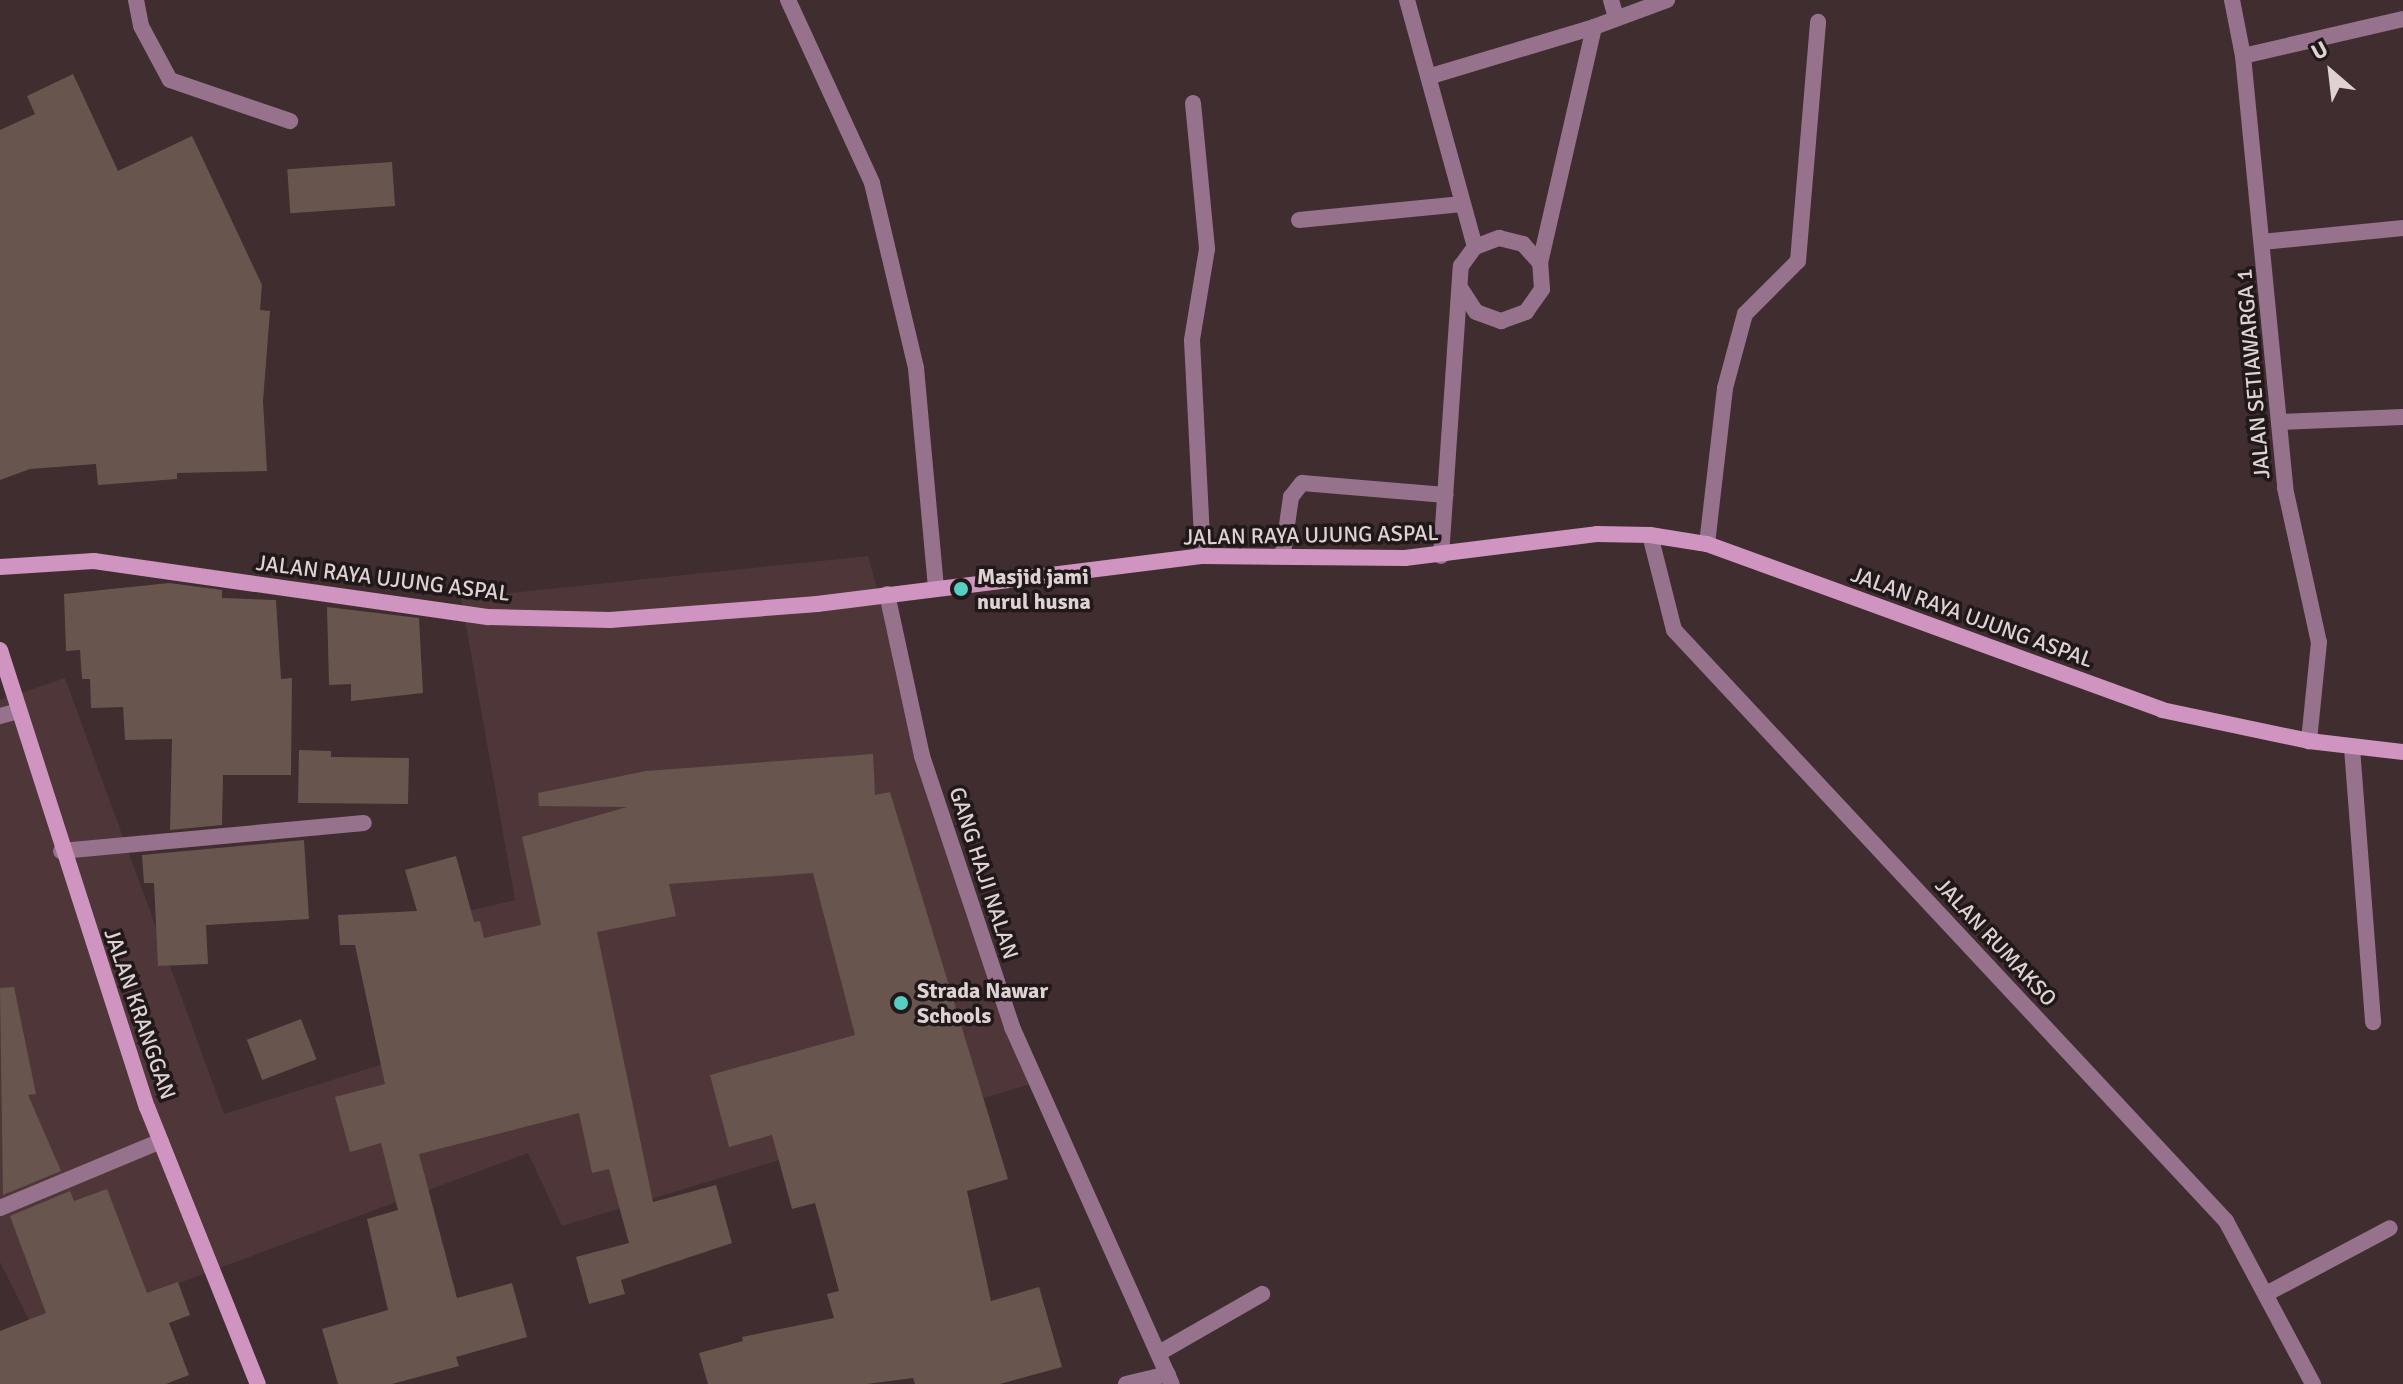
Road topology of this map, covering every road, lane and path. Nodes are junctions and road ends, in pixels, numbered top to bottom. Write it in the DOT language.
graph roads {
  1 [pos="136,0"];
  2 [pos="788,0"];
  3 [pos="1407,0"];
  4 [pos="1611,0"];
  5 [pos="1667,0"];
  6 [pos="2232,0"];
  7 [pos="1616,17"];
  8 [pos="2403,19"];
  9 [pos="1818,22"];
  10 [pos="1594,27"];
  11 [pos="2243,56"];
  12 [pos="1431,76"];
  13 [pos="1193,103"];
  14 [pos="290,121"];
  15 [pos="1462,204"];
  16 [pos="1299,220"];
  17 [pos="2403,228"];
  18 [pos="2262,242"];
  19 [pos="1475,247"];
  20 [pos="1540,263"];
  21 [pos="1461,289"];
  22 [pos="2403,417"];
  23 [pos="2280,422"];
  24 [pos="1445,495"];
  25 [pos="1650,535"];
  26 [pos="1707,544"];
  27 [pos="1283,553"];
  28 [pos="1203,556"];
  29 [pos="1441,556"];
  30 [pos="0,567"];
  31 [pos="936,586"];
  32 [pos="887,594"];
  33 [pos="0,650"];
  34 [pos="19,711"];
  35 [pos="0,716"];
  36 [pos="2309,741"];
  37 [pos="2352,748"];
  38 [pos="2403,752"];
  39 [pos="364,823"];
  40 [pos="61,851"];
  41 [pos="2373,1022"];
  42 [pos="161,1141"];
  43 [pos="0,1208"];
  44 [pos="2390,1228"];
  45 [pos="1262,1294"];
  46 [pos="2266,1294"];
  47 [pos="1159,1353"];
  48 [pos="1170,1379"];
  49 [pos="258,1384"];
  50 [pos="1126,1384"];
  51 [pos="2313,1384"];
  1 -- 14 [label="street"];
  2 -- 31 [label="street"];
  3 -- 12 [label="street"];
  4 -- 7 [label="street"];
  5 -- 7 [label="street"];
  6 -- 11 [label="street, JALAN SETIAWARGA 1"];
  7 -- 10 [label="street"];
  8 -- 11 [label="street"];
  9 -- 26 [label="street"];
  10 -- 12 [label="street"];
  10 -- 20 [label="street"];
  11 -- 18 [label="street, JALAN SETIAWARGA 1"];
  12 -- 15 [label="street"];
  13 -- 28 [label="street"];
  15 -- 16 [label="street"];
  15 -- 19 [label="street"];
  17 -- 18 [label="street"];
  18 -- 23 [label="street, JALAN SETIAWARGA 1"];
  19 -- 20 [label="street"];
  19 -- 21 [label="street"];
  20 -- 21 [label="street"];
  21 -- 24 [label="street"];
  22 -- 23 [label="street"];
  23 -- 36 [label="street, JALAN SETIAWARGA 1"];
  24 -- 27 [label="street"];
  24 -- 29 [label="street"];
  25 -- 26 [label="street, JALAN RAYA UJUNG ASPAL"];
  25 -- 29 [label="street, JALAN RAYA UJUNG ASPAL"];
  25 -- 46 [label="street, JALAN RUMAKSO"];
  26 -- 36 [label="street, JALAN RAYA UJUNG ASPAL"];
  27 -- 28 [label="street, JALAN RAYA UJUNG ASPAL"];
  27 -- 29 [label="street, JALAN RAYA UJUNG ASPAL"];
  28 -- 31 [label="street, JALAN RAYA UJUNG ASPAL"];
  30 -- 32 [label="street, JALAN RAYA UJUNG ASPAL"];
  31 -- 32 [label="street, JALAN RAYA UJUNG ASPAL"];
  32 -- 47 [label="street, GANG HAJI NALAN"];
  33 -- 34 [label="street, JALAN KRANGGAN"];
  34 -- 35 [label="street"];
  34 -- 40 [label="street, JALAN KRANGGAN"];
  36 -- 37 [label="street, JALAN RAYA UJUNG ASPAL"];
  37 -- 38 [label="street, JALAN RAYA UJUNG ASPAL"];
  37 -- 41 [label="street"];
  39 -- 40 [label="street"];
  40 -- 42 [label="street, JALAN KRANGGAN"];
  42 -- 43 [label="street"];
  42 -- 49 [label="street, JALAN KRANGGAN"];
  44 -- 46 [label="street"];
  45 -- 47 [label="street"];
  46 -- 51 [label="street, JALAN RUMAKSO"];
  47 -- 48 [label="street, GANG HAJI NALAN"];
  48 -- 50 [label="street"];
}
